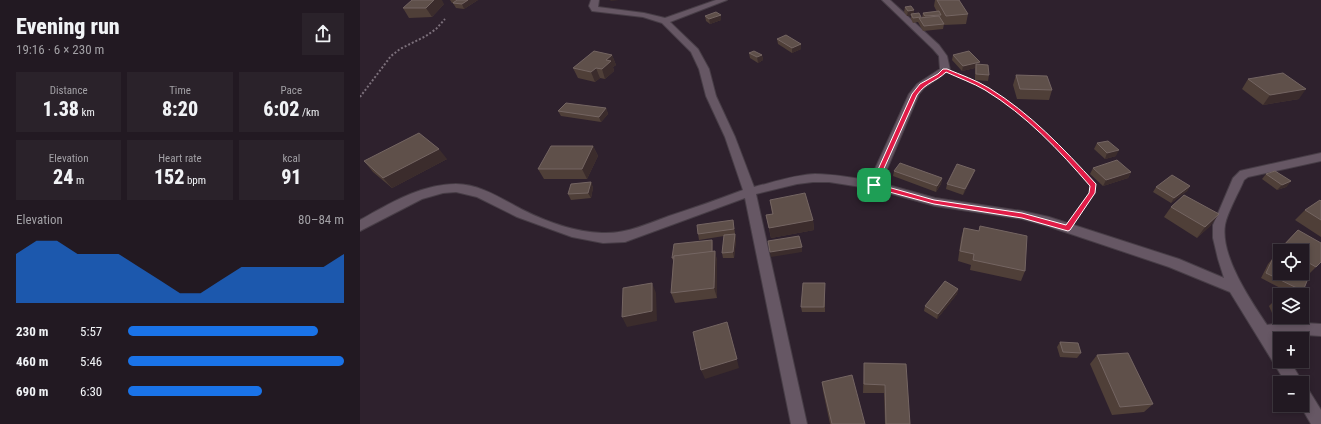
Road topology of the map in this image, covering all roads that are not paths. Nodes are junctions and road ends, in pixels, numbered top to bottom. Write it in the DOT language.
graph roads {
  1 [pos="595,0"];
  2 [pos="723,0"];
  3 [pos="886,0"];
  4 [pos="665,21"];
  5 [pos="1321,157"];
  6 [pos="874,185"];
  7 [pos="750,192"];
  8 [pos="360,226"];
  9 [pos="1235,288"];
  10 [pos="1321,330"];
  11 [pos="1264,332"];
  12 [pos="1273,347"];
  13 [pos="1309,406"];
  14 [pos="799,424"];
  15 [pos="1320,424"];
  1 -- 4 [label="street"];
  2 -- 4 [label="street"];
  3 -- 6 [label="street"];
  4 -- 7 [label="street"];
  5 -- 9 [label="street"];
  6 -- 7 [label="street"];
  6 -- 9 [label="street"];
  7 -- 8 [label="street"];
  7 -- 14 [label="street"];
  9 -- 11 [label="street"];
  10 -- 11 [label="street"];
  11 -- 12 [label="street"];
  13 -- 15 [label="street"];
}
